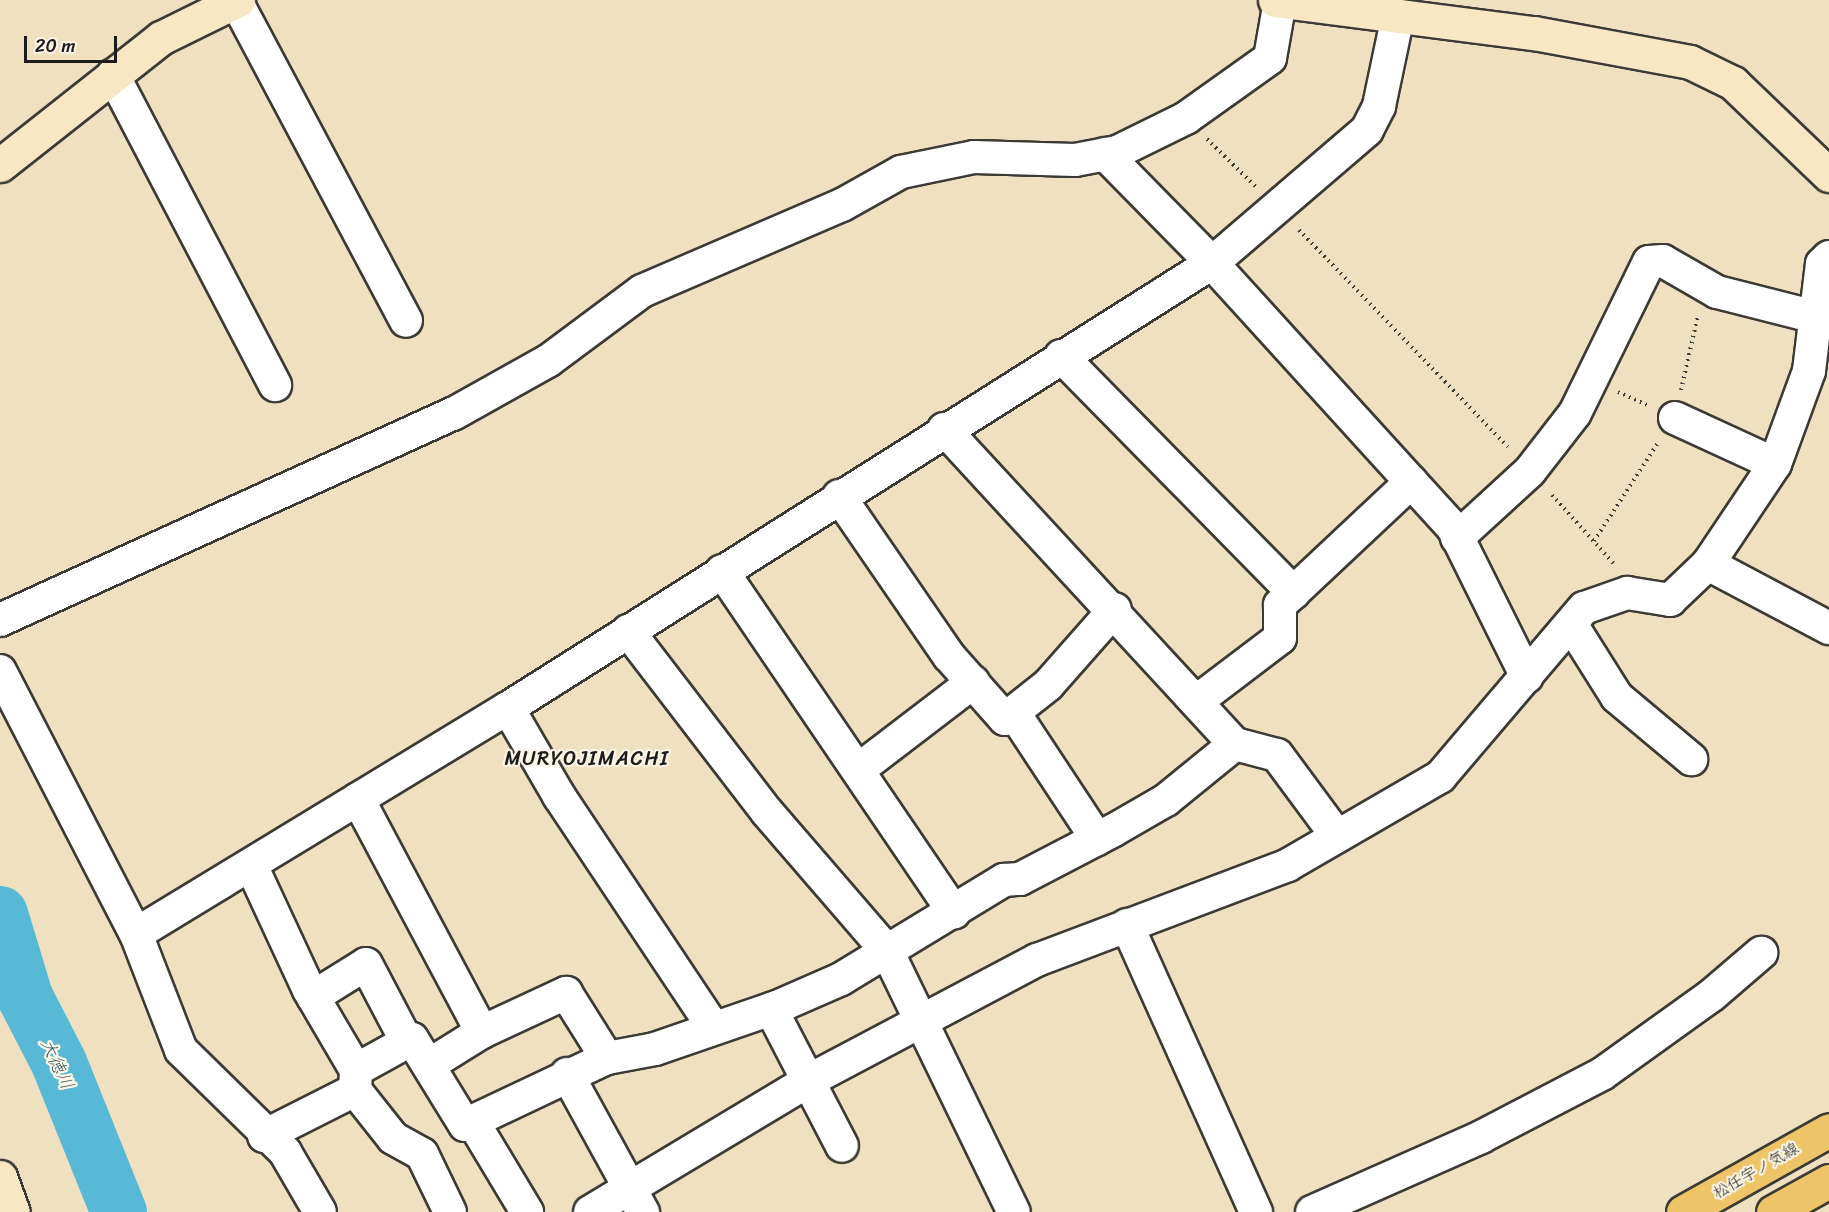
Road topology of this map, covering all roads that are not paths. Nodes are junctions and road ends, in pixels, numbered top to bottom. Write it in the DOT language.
graph roads {
  1 [pos="237,0"];
  2 [pos="1275,0"];
  3 [pos="1281,1"];
  4 [pos="1322,3"];
  5 [pos="1398,16"];
  6 [pos="113,75"];
  7 [pos="1105,154"];
  8 [pos="0,165"];
  9 [pos="1829,175"];
  10 [pos="1829,257"];
  11 [pos="1212,263"];
  12 [pos="1816,317"];
  13 [pos="406,321"];
  14 [pos="1061,356"];
  15 [pos="275,385"];
  16 [pos="1674,418"];
  17 [pos="944,429"];
  18 [pos="1775,464"];
  19 [pos="1411,482"];
  20 [pos="839,496"];
  21 [pos="1457,538"];
  22 [pos="1708,564"];
  23 [pos="722,571"];
  24 [pos="1294,593"];
  25 [pos="1115,609"];
  26 [pos="0,620"];
  27 [pos="1571,624"];
  28 [pos="1829,628"];
  29 [pos="628,631"];
  30 [pos="0,671"];
  31 [pos="1527,676"];
  32 [pos="973,682"];
  33 [pos="1197,701"];
  34 [pos="508,708"];
  35 [pos="1014,713"];
  36 [pos="1235,744"];
  37 [pos="1691,759"];
  38 [pos="858,770"];
  39 [pos="358,799"];
  40 [pos="1337,836"];
  41 [pos="1097,839"];
  42 [pos="251,865"];
  43 [pos="954,913"];
  44 [pos="1127,925"];
  45 [pos="136,934"];
  46 [pos="887,951"];
  47 [pos="1761,953"];
  48 [pos="313,997"];
  49 [pos="771,1009"];
  50 [pos="925,1023"];
  51 [pos="714,1028"];
  52 [pos="482,1032"];
  53 [pos="407,1042"];
  54 [pos="607,1058"];
  55 [pos="429,1065"];
  56 [pos="567,1074"];
  57 [pos="355,1080"];
  58 [pos="808,1081"];
  59 [pos="473,1122"];
  60 [pos="264,1136"];
  61 [pos="1816,1137"];
  62 [pos="842,1146"];
  63 [pos="0,1177"];
  64 [pos="1822,1184"];
  65 [pos="638,1200"];
  66 [pos="13,1212"];
  67 [pos="320,1212"];
  68 [pos="450,1212"];
  69 [pos="526,1212"];
  70 [pos="590,1212"];
  71 [pos="1014,1212"];
  72 [pos="1256,1212"];
  73 [pos="1312,1212"];
  74 [pos="1683,1212"];
  75 [pos="1773,1212"];
  1 -- 6 [label="street"];
  1 -- 13 [label="street"];
  2 -- 3 [label="street"];
  3 -- 4 [label="street"];
  3 -- 7 [label="street"];
  4 -- 5 [label="street"];
  5 -- 9 [label="street"];
  5 -- 11 [label="street"];
  6 -- 8 [label="street"];
  6 -- 15 [label="street"];
  7 -- 11 [label="street"];
  7 -- 26 [label="street"];
  10 -- 12 [label="street"];
  11 -- 14 [label="street"];
  11 -- 19 [label="street"];
  12 -- 18 [label="street"];
  12 -- 21 [label="street"];
  14 -- 17 [label="street"];
  14 -- 24 [label="street"];
  16 -- 18 [label="street"];
  17 -- 20 [label="street"];
  17 -- 25 [label="street"];
  18 -- 22 [label="street"];
  19 -- 21 [label="street"];
  19 -- 24 [label="street"];
  20 -- 23 [label="street"];
  20 -- 32 [label="street"];
  21 -- 31 [label="street"];
  22 -- 27 [label="street"];
  22 -- 28 [label="street"];
  23 -- 29 [label="street"];
  23 -- 38 [label="street"];
  24 -- 33 [label="street"];
  25 -- 33 [label="street"];
  25 -- 35 [label="street"];
  27 -- 31 [label="street"];
  27 -- 37 [label="street"];
  29 -- 34 [label="street"];
  29 -- 46 [label="street"];
  30 -- 45 [label="street"];
  31 -- 40 [label="street"];
  32 -- 35 [label="street"];
  32 -- 38 [label="street"];
  33 -- 36 [label="street"];
  34 -- 39 [label="street"];
  34 -- 51 [label="street"];
  35 -- 41 [label="street"];
  36 -- 40 [label="street"];
  36 -- 41 [label="street"];
  38 -- 43 [label="street"];
  39 -- 42 [label="street"];
  39 -- 52 [label="street"];
  40 -- 44 [label="street"];
  41 -- 43 [label="street"];
  42 -- 45 [label="street"];
  42 -- 48 [label="street"];
  43 -- 46 [label="street"];
  44 -- 50 [label="street"];
  44 -- 72 [label="street"];
  45 -- 60 [label="street"];
  46 -- 49 [label="street"];
  46 -- 50 [label="street"];
  47 -- 73 [label="street"];
  48 -- 53 [label="street"];
  48 -- 57 [label="street"];
  49 -- 51 [label="street"];
  49 -- 58 [label="street"];
  50 -- 58 [label="street"];
  50 -- 71 [label="street"];
  51 -- 54 [label="street"];
  52 -- 54 [label="street"];
  52 -- 55 [label="street"];
  53 -- 55 [label="street"];
  53 -- 57 [label="street"];
  54 -- 56 [label="street"];
  55 -- 59 [label="street"];
  56 -- 59 [label="street"];
  56 -- 65 [label="street"];
  57 -- 60 [label="street"];
  57 -- 68 [label="street"];
  58 -- 62 [label="street"];
  58 -- 65 [label="street"];
  59 -- 69 [label="street"];
  60 -- 67 [label="street"];
  61 -- 74 [label="main road, 松任宇ノ気線"];
  63 -- 66 [label="street"];
  64 -- 75 [label="main road"];
  65 -- 70 [label="street"];
}
